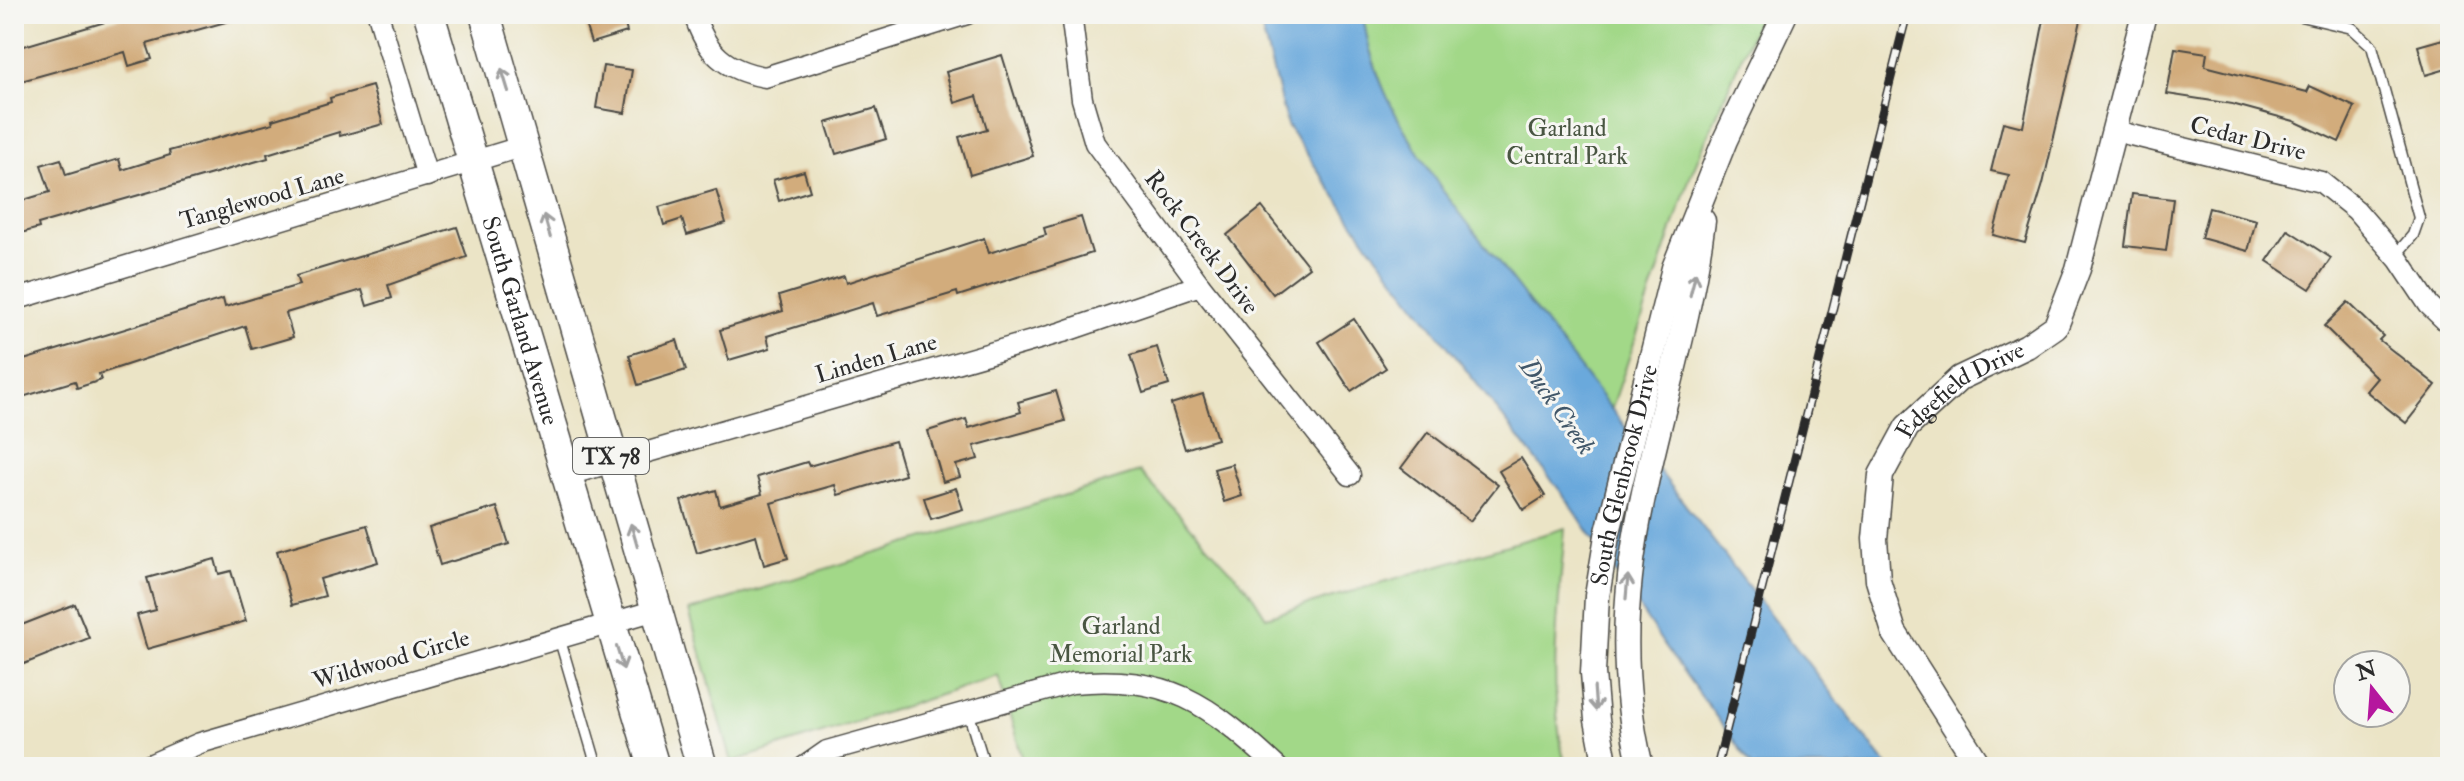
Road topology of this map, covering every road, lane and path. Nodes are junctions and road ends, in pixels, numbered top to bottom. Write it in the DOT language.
graph roads {
  1 [pos="378,14"];
  2 [pos="429,14"];
  3 [pos="485,14"];
  4 [pos="694,14"];
  5 [pos="967,14"];
  6 [pos="1071,14"];
  7 [pos="1785,14"];
  8 [pos="2144,14"];
  9 [pos="2292,14"];
  10 [pos="2115,131"];
  11 [pos="524,146"];
  12 [pos="472,162"];
  13 [pos="427,176"];
  14 [pos="1707,191"];
  15 [pos="2395,256"];
  16 [pos="1200,285"];
  17 [pos="14,300"];
  18 [pos="2450,325"];
  19 [pos="612,461"];
  20 [pos="1350,475"];
  21 [pos="565,476"];
  22 [pos="656,610"];
  23 [pos="609,623"];
  24 [pos="559,637"];
  25 [pos="968,711"];
  26 [pos="145,767"];
  27 [pos="597,767"];
  28 [pos="654,767"];
  29 [pos="702,767"];
  30 [pos="804,767"];
  31 [pos="985,767"];
  32 [pos="1277,767"];
  33 [pos="1606,767"];
  34 [pos="1641,767"];
  35 [pos="1980,767"];
  1 -- 13 [label="street"];
  2 -- 12 [label="main road, South Garland Avenue / TX 78"];
  11 -- 3 [label="main road, South Garland Avenue / TX 78, one-way"];
  4 -- 5 [label="street"];
  6 -- 16 [label="street, Rock Creek Drive"];
  7 -- 14 [label="street, South Glenbrook Drive"];
  8 -- 10 [label="street, Edgefield Drive"];
  9 -- 15 [label="lane"];
  10 -- 15 [label="street, Cedar Drive"];
  10 -- 35 [label="street, Edgefield Drive"];
  11 -- 12 [label="street, Tanglewood Lane"];
  19 -- 11 [label="main road, South Garland Avenue / TX 78, one-way"];
  12 -- 13 [label="street, Tanglewood Lane"];
  12 -- 21 [label="main road, South Garland Avenue / TX 78"];
  13 -- 17 [label="street, Tanglewood Lane"];
  14 -- 33 [label="street, South Glenbrook Drive, one-way"];
  34 -- 14 [label="street, South Glenbrook Drive, one-way"];
  15 -- 18 [label="street, Cedar Drive"];
  16 -- 19 [label="street, Linden Lane"];
  16 -- 20 [label="street, Rock Creek Drive"];
  19 -- 21 [label="street, Linden Lane"];
  22 -- 19 [label="main road, South Garland Avenue / TX 78, one-way"];
  21 -- 23 [label="main road, South Garland Avenue / TX 78"];
  22 -- 23 [label="street, Wildwood Circle"];
  22 -- 29 [label="main road, South Garland Avenue / TX 78"];
  23 -- 24 [label="street, Wildwood Circle"];
  23 -- 28 [label="main road, South Garland Avenue / TX 78, one-way"];
  24 -- 26 [label="street, Wildwood Circle"];
  24 -- 27 [label="lane"];
  25 -- 30 [label="street"];
  25 -- 31 [label="lane"];
  25 -- 32 [label="street"];
}
